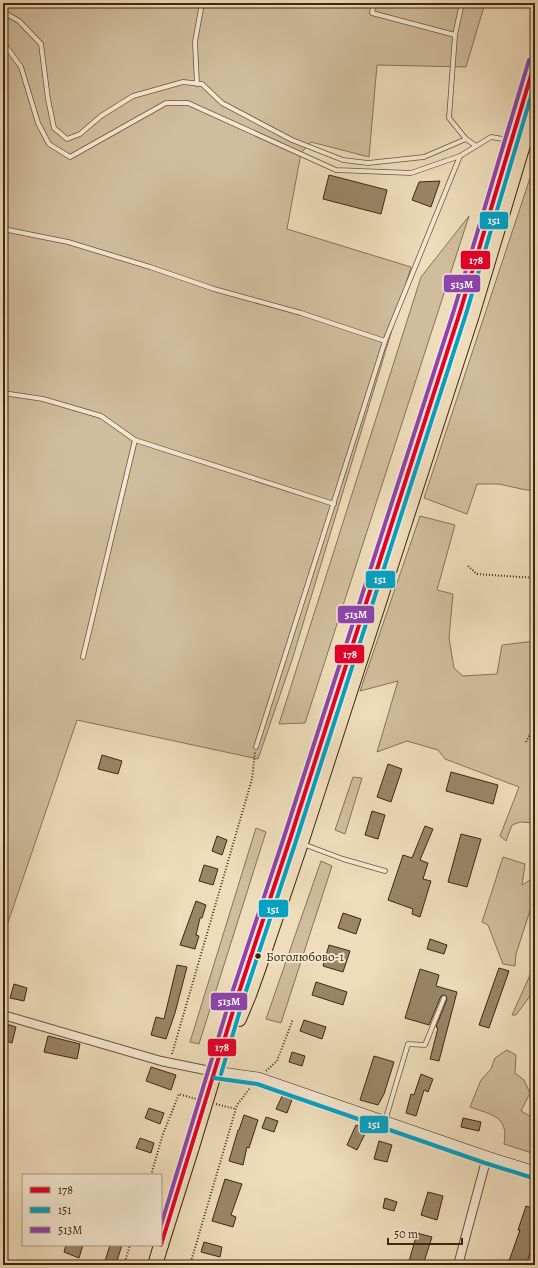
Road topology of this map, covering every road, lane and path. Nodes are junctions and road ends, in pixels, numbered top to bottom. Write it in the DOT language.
graph roads {
  1 [pos="202,3"];
  2 [pos="374,3"];
  3 [pos="462,3"];
  4 [pos="3,12"];
  5 [pos="455,35"];
  6 [pos="3,42"];
  7 [pos="535,62"];
  8 [pos="197,84"];
  9 [pos="535,105"];
  10 [pos="466,139"];
  11 [pos="511,140"];
  12 [pos="476,146"];
  13 [pos="460,156"];
  14 [pos="3,229"];
  15 [pos="385,341"];
  16 [pos="3,393"];
  17 [pos="135,440"];
  18 [pos="334,504"];
  19 [pos="468,566"];
  20 [pos="535,578"];
  21 [pos="83,657"];
  22 [pos="348,679"];
  23 [pos="535,726"];
  24 [pos="526,742"];
  25 [pos="256,747"];
  26 [pos="301,843"];
  27 [pos="385,871"];
  28 [pos="444,998"];
  29 [pos="3,1015"];
  30 [pos="293,1020"];
  31 [pos="169,1063"];
  32 [pos="215,1072"];
  33 [pos="258,1078"];
  34 [pos="206,1101"];
  35 [pos="236,1109"];
  36 [pos="385,1122"];
  37 [pos="487,1157"];
  38 [pos="535,1172"];
  39 [pos="151,1174"];
  40 [pos="162,1242"];
  41 [pos="130,1246"];
  42 [pos="161,1246"];
  43 [pos="124,1265"];
  44 [pos="154,1265"];
  45 [pos="190,1265"];
  46 [pos="458,1265"];
  1 -- 8 [label="lane"];
  2 -- 5 [label="lane"];
  3 -- 5 [label="lane"];
  4 -- 8 [label="lane"];
  5 -- 10 [label="lane"];
  6 -- 13 [label="lane"];
  7 -- 11 [label="highway"];
  8 -- 10 [label="lane"];
  9 -- 22 [label="highway"];
  10 -- 12 [label="lane"];
  11 -- 12 [label="lane"];
  11 -- 22 [label="highway"];
  12 -- 13 [label="lane"];
  13 -- 15 [label="lane"];
  14 -- 15 [label="lane"];
  15 -- 18 [label="lane"];
  16 -- 17 [label="lane"];
  17 -- 18 [label="lane"];
  17 -- 21 [label="lane"];
  18 -- 25 [label="lane"];
  19 -- 20 [label="path"];
  22 -- 26 [label="highway"];
  22 -- 32 [label="highway"];
  23 -- 24 [label="path"];
  25 -- 31 [label="path"];
  26 -- 27 [label="lane"];
  26 -- 32 [label="highway"];
  28 -- 36 [label="lane"];
  29 -- 31 [label="street"];
  30 -- 33 [label="path"];
  31 -- 32 [label="street"];
  32 -- 33 [label="street"];
  32 -- 34 [label="highway"];
  33 -- 35 [label="path"];
  33 -- 36 [label="street"];
  34 -- 35 [label="path"];
  34 -- 39 [label="path"];
  34 -- 40 [label="highway"];
  35 -- 45 [label="path"];
  36 -- 37 [label="street"];
  37 -- 38 [label="street"];
  37 -- 46 [label="street"];
  41 -- 43 [label="path"];
  42 -- 44 [label="highway"];
}
